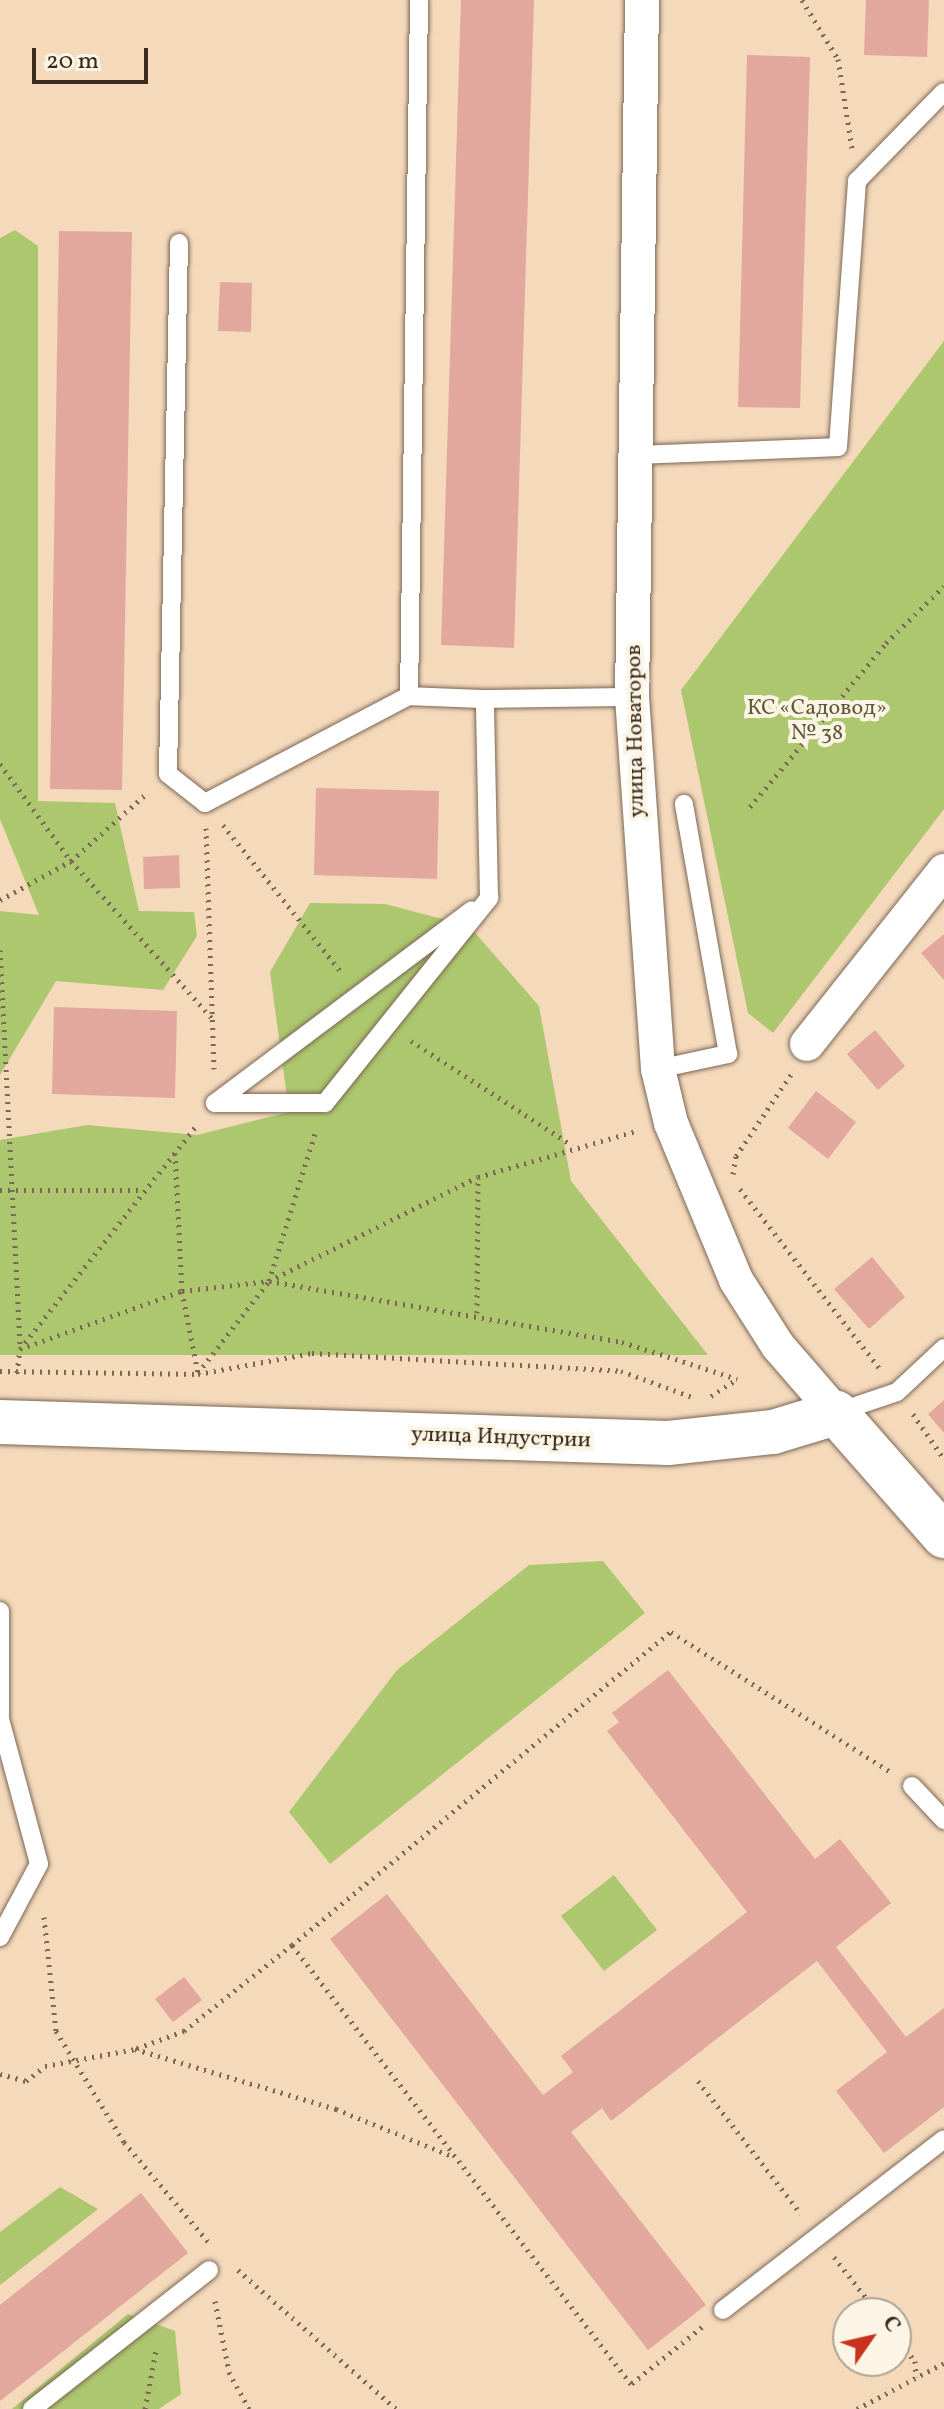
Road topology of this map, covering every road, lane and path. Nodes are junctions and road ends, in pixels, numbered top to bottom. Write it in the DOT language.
graph roads {
  1 [pos="419,0"];
  2 [pos="642,0"];
  3 [pos="802,0"];
  4 [pos="944,92"];
  5 [pos="857,181"];
  6 [pos="179,243"];
  7 [pos="639,455"];
  8 [pos="944,586"];
  9 [pos="409,696"];
  10 [pos="632,697"];
  11 [pos="485,699"];
  12 [pos="0,764"];
  13 [pos="168,774"];
  14 [pos="205,803"];
  15 [pos="684,804"];
  16 [pos="750,807"];
  17 [pos="71,861"];
  18 [pos="944,871"];
  19 [pos="489,898"];
  20 [pos="0,900"];
  21 [pos="0,950"];
  22 [pos="213,1018"];
  23 [pos="807,1044"];
  24 [pos="658,1069"];
  25 [pos="215,1103"];
  26 [pos="325,1103"];
  27 [pos="671,1123"];
  28 [pos="175,1151"];
  29 [pos="736,1156"];
  30 [pos="478,1177"];
  31 [pos="0,1190"];
  32 [pos="13,1190"];
  33 [pos="142,1190"];
  34 [pos="269,1281"];
  35 [pos="182,1291"];
  36 [pos="477,1313"];
  37 [pos="944,1348"];
  38 [pos="20,1349"];
  39 [pos="0,1371"];
  40 [pos="18,1371"];
  41 [pos="198,1374"];
  42 [pos="897,1392"];
  43 [pos="7,1402"];
  44 [pos="836,1413"];
  45 [pos="944,1459"];
  46 [pos="944,1536"];
  47 [pos="0,1611"];
  48 [pos="1,1641"];
  49 [pos="0,1718"];
  50 [pos="912,1786"];
  51 [pos="944,1820"];
  52 [pos="39,1864"];
  53 [pos="0,1937"];
  54 [pos="292,1945"];
  55 [pos="135,2049"];
  56 [pos="74,2059"];
  57 [pos="0,2074"];
  58 [pos="698,2081"];
  59 [pos="944,2139"];
  60 [pos="456,2158"];
  61 [pos="818,2236"];
  62 [pos="214,2249"];
  63 [pos="226,2259"];
  64 [pos="209,2270"];
  65 [pos="866,2297"];
  66 [pos="164,2305"];
  67 [pos="723,2310"];
  68 [pos="912,2357"];
  69 [pos="944,2363"];
  70 [pos="916,2377"];
  71 [pos="32,2409"];
  72 [pos="145,2409"];
  73 [pos="249,2409"];
  74 [pos="396,2409"];
  75 [pos="857,2409"];
  1 -- 9 [label="lane"];
  2 -- 7 [label="street, улица Новаторов"];
  3 -- 5 [label="path"];
  4 -- 5 [label="lane"];
  5 -- 7 [label="lane"];
  6 -- 13 [label="lane"];
  7 -- 10 [label="street, улица Новаторов"];
  8 -- 16 [label="path"];
  9 -- 11 [label="lane"];
  9 -- 14 [label="lane"];
  10 -- 11 [label="lane"];
  10 -- 24 [label="street, улица Новаторов"];
  11 -- 19 [label="lane"];
  12 -- 17 [label="path"];
  13 -- 14 [label="lane"];
  13 -- 17 [label="path"];
  14 -- 22 [label="path"];
  15 -- 24 [label="lane"];
  17 -- 20 [label="path"];
  17 -- 22 [label="path"];
  18 -- 23 [label="street"];
  19 -- 25 [label="lane"];
  19 -- 26 [label="lane"];
  21 -- 32 [label="path"];
  22 -- 25 [label="path"];
  23 -- 29 [label="path"];
  24 -- 27 [label="street, улица Новаторов"];
  25 -- 26 [label="lane"];
  25 -- 28 [label="path"];
  26 -- 34 [label="path"];
  27 -- 29 [label="path"];
  27 -- 30 [label="path"];
  27 -- 44 [label="street, улица Новаторов"];
  28 -- 33 [label="path"];
  28 -- 35 [label="path"];
  29 -- 42 [label="path"];
  30 -- 34 [label="path"];
  30 -- 36 [label="path"];
  31 -- 32 [label="path"];
  32 -- 33 [label="path"];
  32 -- 38 [label="path"];
  33 -- 38 [label="path"];
  34 -- 35 [label="path"];
  34 -- 36 [label="path"];
  34 -- 41 [label="path"];
  35 -- 38 [label="path"];
  35 -- 41 [label="path"];
  36 -- 41 [label="path"];
  37 -- 42 [label="lane"];
  38 -- 40 [label="path"];
  39 -- 40 [label="path"];
  40 -- 41 [label="path"];
  40 -- 43 [label="path"];
  42 -- 44 [label="lane"];
  42 -- 45 [label="path"];
  43 -- 44 [label="street, улица Индустрии"];
  44 -- 46 [label="street"];
  47 -- 48 [label="lane"];
  48 -- 49 [label="lane"];
  49 -- 52 [label="lane"];
  50 -- 51 [label="lane"];
  50 -- 54 [label="path"];
  52 -- 53 [label="lane"];
  52 -- 56 [label="path"];
  54 -- 55 [label="path"];
  54 -- 60 [label="path"];
  55 -- 56 [label="path"];
  55 -- 60 [label="path"];
  56 -- 57 [label="path"];
  56 -- 62 [label="path"];
  58 -- 61 [label="path"];
  59 -- 61 [label="lane"];
  60 -- 67 [label="path"];
  61 -- 65 [label="path"];
  61 -- 67 [label="lane"];
  63 -- 74 [label="path"];
  64 -- 66 [label="lane"];
  64 -- 73 [label="path"];
  66 -- 71 [label="lane"];
  66 -- 72 [label="path"];
  68 -- 70 [label="path"];
  69 -- 70 [label="path"];
  70 -- 75 [label="path"];
}
